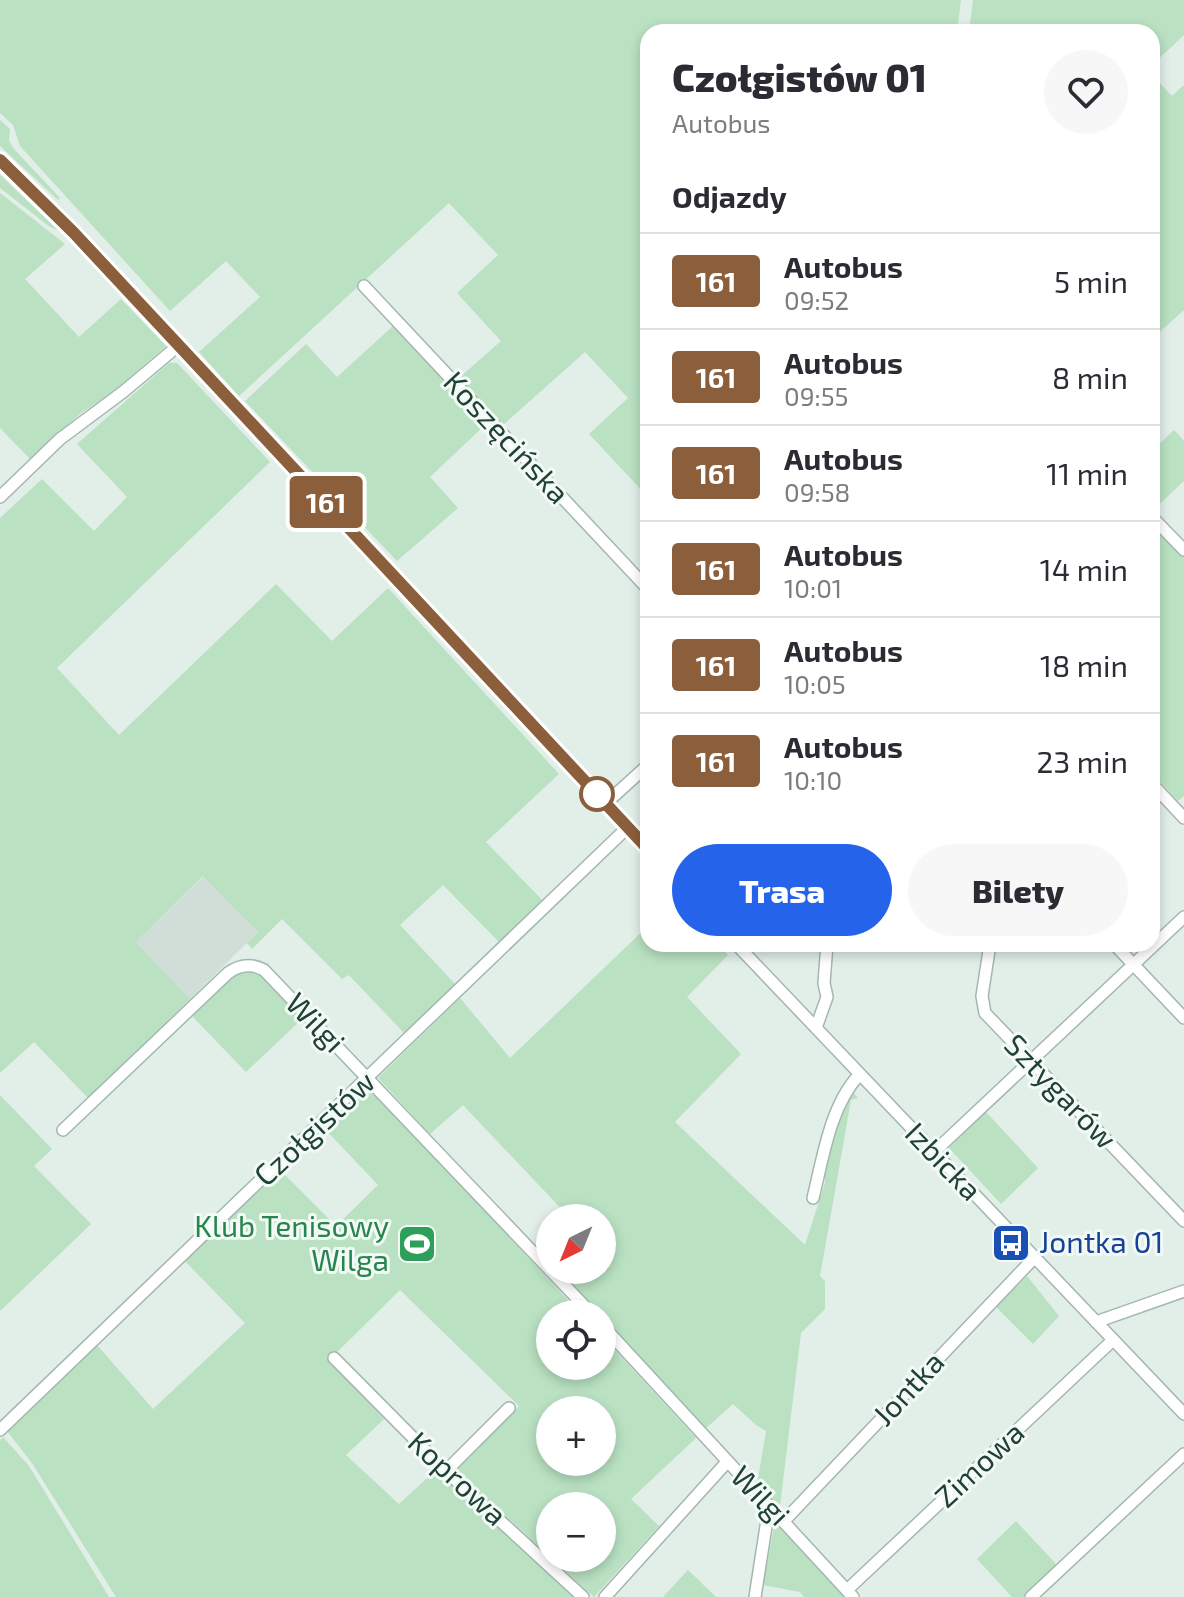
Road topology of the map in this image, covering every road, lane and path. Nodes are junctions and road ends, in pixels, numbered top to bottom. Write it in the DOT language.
graph roads {
  1 [pos="0,160"];
  2 [pos="364,286"];
  3 [pos="179,345"];
  4 [pos="0,497"];
  5 [pos="1160,525"];
  6 [pos="1184,550"];
  7 [pos="640,580"];
  8 [pos="640,772"];
  9 [pos="1160,792"];
  10 [pos="605,804"];
  11 [pos="1184,818"];
  12 [pos="628,827"];
  13 [pos="640,840"];
  14 [pos="1184,917"];
  15 [pos="1160,939"];
  16 [pos="744,952"];
  17 [pos="826,952"];
  18 [pos="989,952"];
  19 [pos="1122,952"];
  20 [pos="1146,952"];
  21 [pos="1133,964"];
  22 [pos="1184,1018"];
  23 [pos="816,1028"];
  24 [pos="1030,1060"];
  25 [pos="859,1075"];
  26 [pos="369,1078"];
  27 [pos="63,1130"];
  28 [pos="934,1152"];
  29 [pos="813,1198"];
  30 [pos="1184,1221"];
  31 [pos="536,1255"];
  32 [pos="1034,1258"];
  33 [pos="563,1284"];
  34 [pos="1184,1291"];
  35 [pos="579,1300"];
  36 [pos="1096,1322"];
  37 [pos="616,1340"];
  38 [pos="1113,1340"];
  39 [pos="334,1358"];
  40 [pos="509,1408"];
  41 [pos="1184,1414"];
  42 [pos="0,1430"];
  43 [pos="1184,1454"];
  44 [pos="727,1462"];
  45 [pos="446,1471"];
  46 [pos="769,1507"];
  47 [pos="784,1521"];
  48 [pos="850,1594"];
  49 [pos="583,1597"];
  50 [pos="605,1597"];
  51 [pos="755,1597"];
  52 [pos="1031,1597"];
  1 -- 3 [label="street"];
  2 -- 7 [label="street, Koszęcińska"];
  3 -- 4 [label="street"];
  3 -- 10 [label="street"];
  5 -- 6 [label="street"];
  8 -- 10 [label="street"];
  9 -- 11 [label="street"];
  10 -- 12 [label="street"];
  12 -- 13 [label="street"];
  12 -- 26 [label="street, Czołgistów"];
  14 -- 15 [label="street"];
  16 -- 23 [label="street, Izbicka"];
  17 -- 23 [label="street"];
  18 -- 24 [label="street, Sztygarów"];
  19 -- 21 [label="street"];
  20 -- 21 [label="street"];
  21 -- 22 [label="street"];
  21 -- 24 [label="street"];
  23 -- 25 [label="street, Izbicka"];
  24 -- 28 [label="street"];
  24 -- 30 [label="street, Sztygarów"];
  25 -- 28 [label="street, Izbicka"];
  25 -- 29 [label="street"];
  26 -- 27 [label="street, Wilgi"];
  26 -- 31 [label="street, Wilgi"];
  26 -- 42 [label="street, Czołgistów"];
  28 -- 32 [label="street, Izbicka"];
  32 -- 36 [label="street, Izbicka"];
  32 -- 47 [label="street, Jontka"];
  33 -- 35 [label="street, Wilgi"];
  34 -- 36 [label="street"];
  36 -- 38 [label="street, Izbicka"];
  37 -- 44 [label="street, Wilgi"];
  38 -- 41 [label="street, Izbicka"];
  38 -- 48 [label="street, Zimowa"];
  39 -- 45 [label="street, Koprowa"];
  40 -- 45 [label="street"];
  43 -- 52 [label="street"];
  44 -- 46 [label="street, Wilgi"];
  44 -- 50 [label="street"];
  45 -- 49 [label="street, Koprowa"];
  46 -- 47 [label="street, Wilgi"];
  46 -- 51 [label="street"];
  47 -- 48 [label="street, Wilgi"];
}
